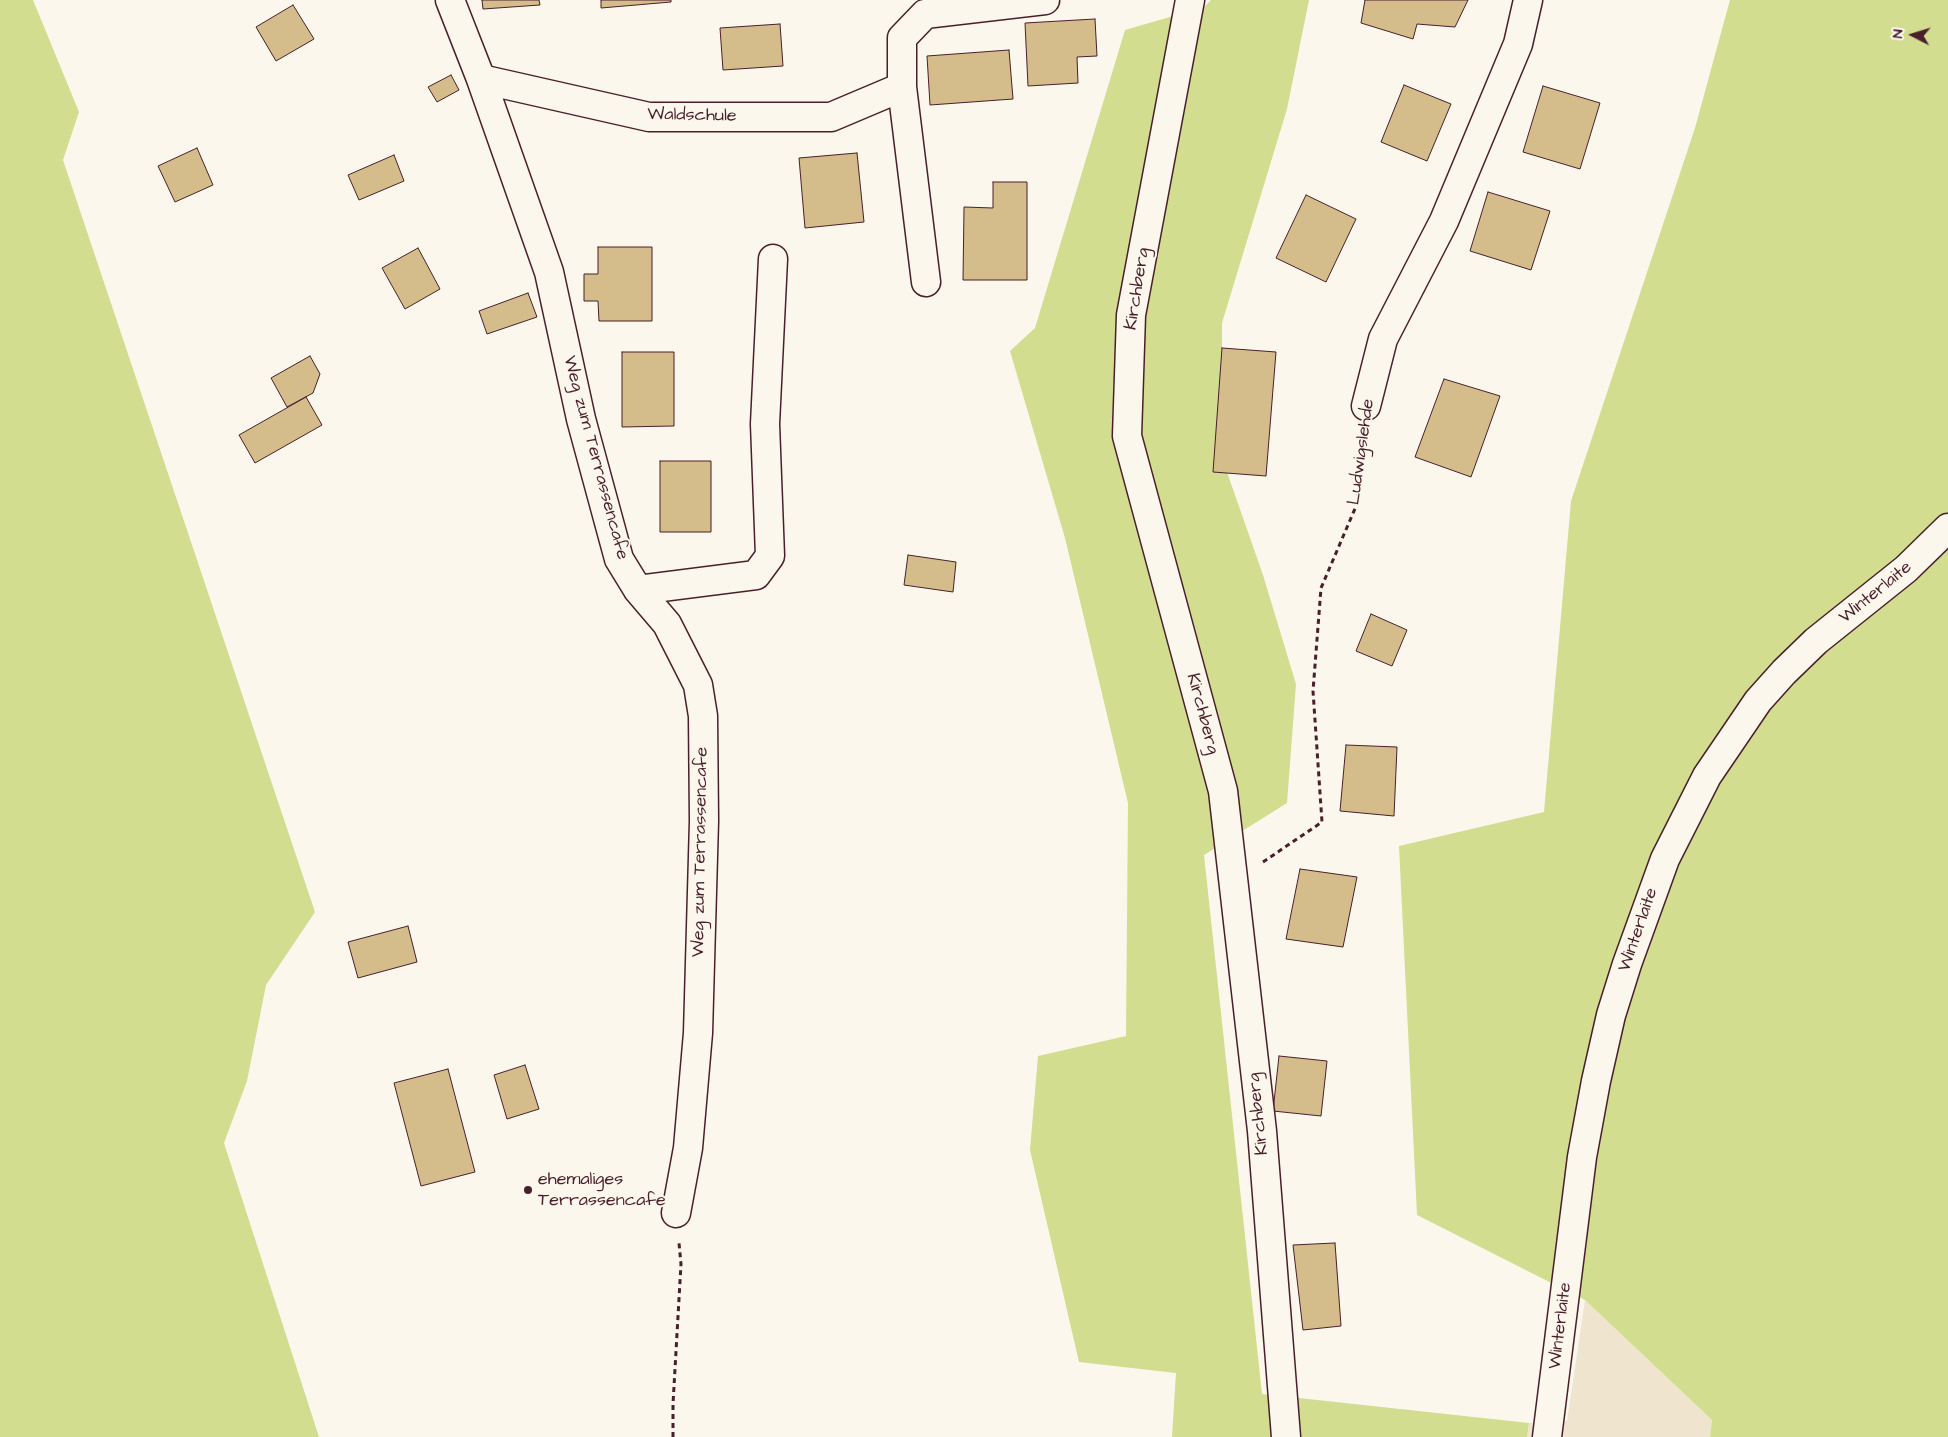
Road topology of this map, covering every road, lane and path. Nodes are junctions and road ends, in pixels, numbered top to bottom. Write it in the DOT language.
graph roads {
  1 [pos="450,0"];
  2 [pos="1045,0"];
  3 [pos="1190,0"];
  4 [pos="1528,0"];
  5 [pos="481,79"];
  6 [pos="902,87"];
  7 [pos="773,259"];
  8 [pos="926,282"];
  9 [pos="1366,406"];
  10 [pos="1948,528"];
  11 [pos="638,590"];
  12 [pos="1233,882"];
  13 [pos="676,1213"];
  14 [pos="674,1437"];
  15 [pos="1286,1437"];
  16 [pos="1547,1437"];
  1 -- 5 [label="street, Weg zum Terrassencafe"];
  2 -- 6 [label="street"];
  3 -- 12 [label="street, Kirchberg"];
  4 -- 9 [label="street, Ludwigslehde"];
  5 -- 6 [label="street, Waldschule"];
  5 -- 11 [label="street, Weg zum Terrassencafe"];
  6 -- 8 [label="street"];
  7 -- 11 [label="street"];
  9 -- 12 [label="path, Ludwigslehde"];
  10 -- 16 [label="street, Winterlaite"];
  11 -- 13 [label="street, Weg zum Terrassencafe"];
  12 -- 15 [label="street, Kirchberg"];
  13 -- 14 [label="path"];
}
